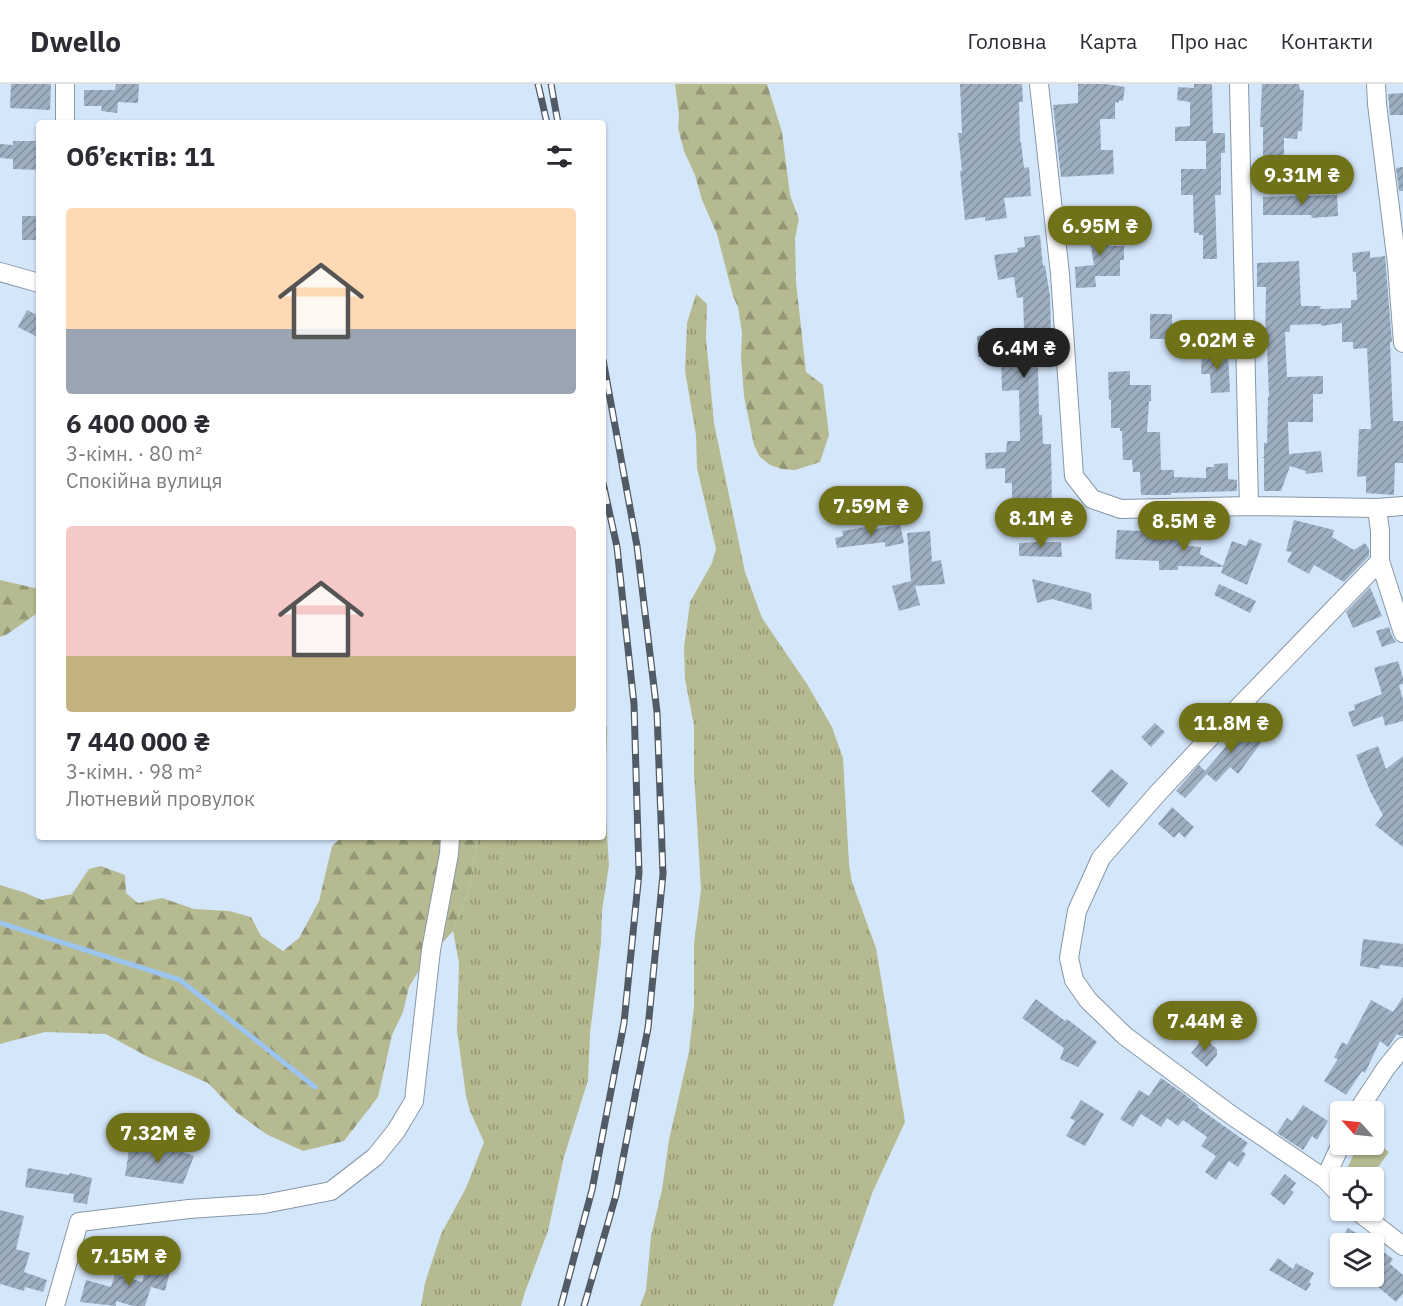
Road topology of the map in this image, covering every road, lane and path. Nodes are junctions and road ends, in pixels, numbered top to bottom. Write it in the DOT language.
graph roads {
  1 [pos="65,84"];
  2 [pos="1039,84"];
  3 [pos="1239,84"];
  4 [pos="1376,84"];
  5 [pos="65,120"];
  6 [pos="0,272"];
  7 [pos="36,281"];
  8 [pos="1403,343"];
  9 [pos="1249,506"];
  10 [pos="1403,506"];
  11 [pos="1377,507"];
  12 [pos="1380,561"];
  13 [pos="1403,633"];
  14 [pos="450,840"];
  15 [pos="1403,1047"];
  16 [pos="1365,1101"];
  17 [pos="1336,1155"];
  18 [pos="1325,1179"];
  19 [pos="1330,1184"];
  20 [pos="1370,1221"];
  21 [pos="1403,1246"];
  22 [pos="55,1306"];
  1 -- 5 [label="street"];
  2 -- 9 [label="street"];
  3 -- 9 [label="street"];
  4 -- 8 [label="street"];
  6 -- 7 [label="street"];
  9 -- 11 [label="street"];
  10 -- 11 [label="street"];
  11 -- 12 [label="street"];
  12 -- 13 [label="street"];
  12 -- 18 [label="street"];
  14 -- 22 [label="street"];
  15 -- 16 [label="street"];
  17 -- 18 [label="street"];
  18 -- 19 [label="street"];
  20 -- 21 [label="street"];
}
